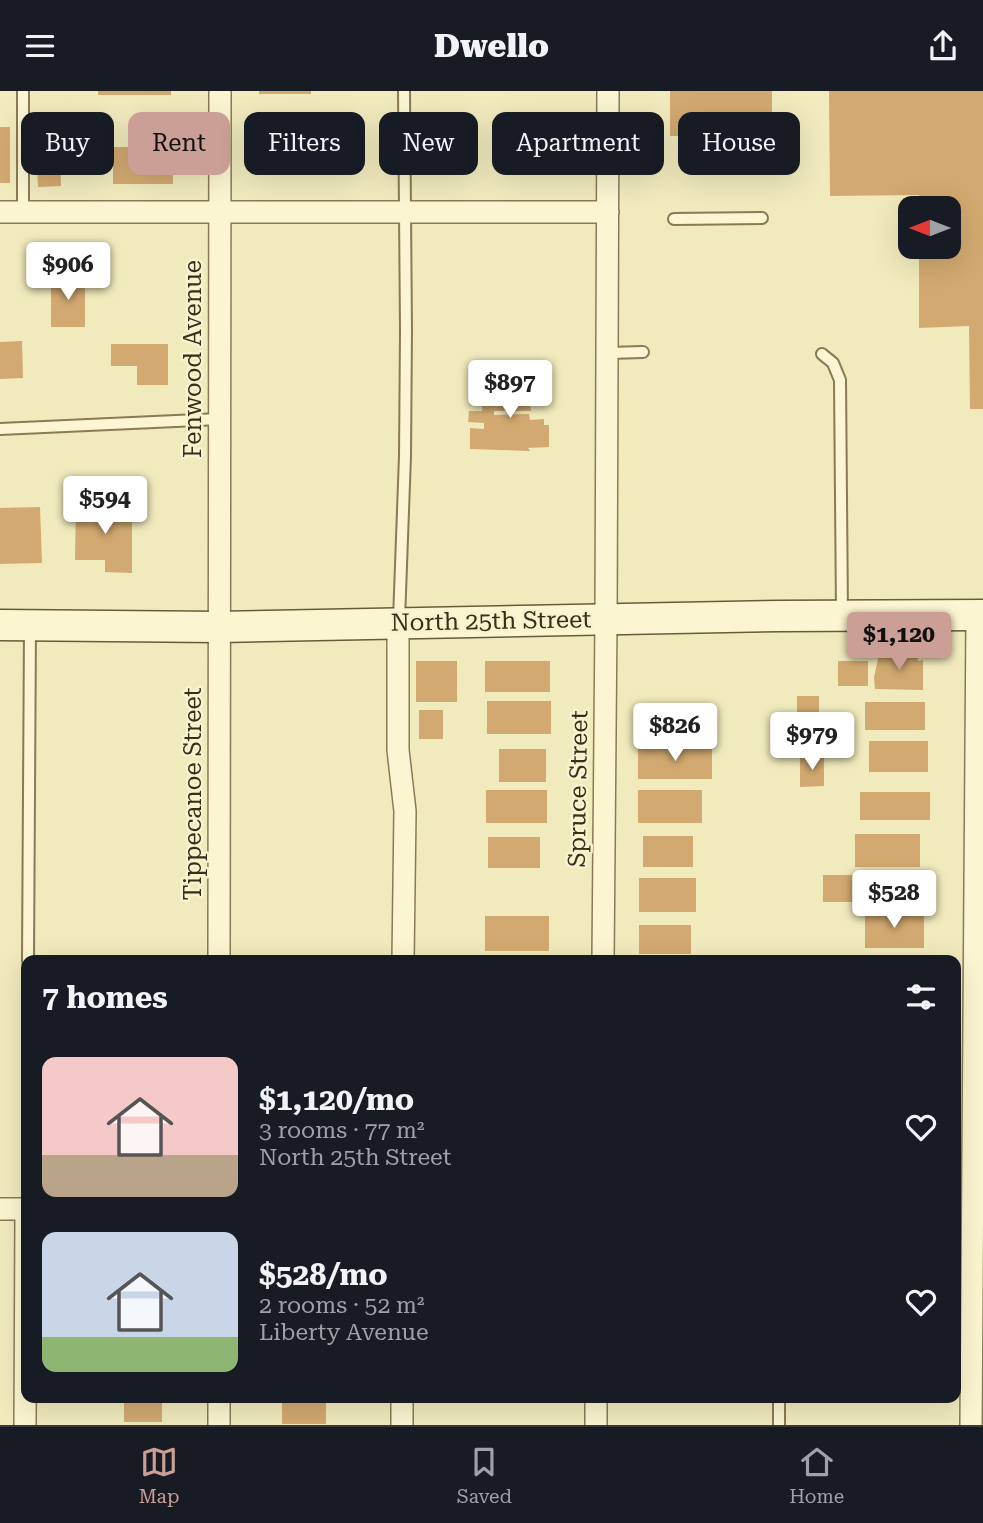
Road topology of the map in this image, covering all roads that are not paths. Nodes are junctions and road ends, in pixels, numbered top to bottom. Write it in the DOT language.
graph roads {
  1 [pos="23,91"];
  2 [pos="220,91"];
  3 [pos="404,91"];
  4 [pos="607,91"];
  5 [pos="0,212"];
  6 [pos="23,212"];
  7 [pos="220,212"];
  8 [pos="406,212"];
  9 [pos="608,212"];
  10 [pos="762,218"];
  11 [pos="674,219"];
  12 [pos="643,352"];
  13 [pos="608,353"];
  14 [pos="822,354"];
  15 [pos="220,419"];
  16 [pos="0,429"];
  17 [pos="842,615"];
  18 [pos="980,615"];
  19 [pos="607,619"];
  20 [pos="398,623"];
  21 [pos="0,625"];
  22 [pos="30,625"];
  23 [pos="219,627"];
  24 [pos="28,955"];
  25 [pos="219,955"];
  26 [pos="403,955"];
  27 [pos="603,955"];
  28 [pos="970,1191"];
  29 [pos="0,1209"];
  30 [pos="21,1209"];
  31 [pos="24,1403"];
  32 [pos="219,1403"];
  33 [pos="401,1403"];
  34 [pos="596,1403"];
  35 [pos="779,1403"];
  36 [pos="24,1425"];
  37 [pos="219,1425"];
  38 [pos="402,1425"];
  39 [pos="596,1425"];
  40 [pos="779,1425"];
  41 [pos="971,1425"];
  1 -- 6 [label="lane"];
  2 -- 7 [label="street, Fenwood Avenue"];
  3 -- 8 [label="lane"];
  4 -- 9 [label="street, Spruce Street"];
  5 -- 6 [label="street"];
  6 -- 7 [label="street"];
  7 -- 8 [label="street"];
  7 -- 15 [label="street, Fenwood Avenue"];
  8 -- 9 [label="street"];
  8 -- 20 [label="lane"];
  9 -- 13 [label="street, Spruce Street"];
  10 -- 11 [label="lane"];
  12 -- 13 [label="lane"];
  13 -- 19 [label="street, Spruce Street"];
  14 -- 17 [label="lane"];
  15 -- 16 [label="lane"];
  15 -- 23 [label="street, Fenwood Avenue"];
  17 -- 18 [label="street, North 25th Street"];
  17 -- 19 [label="street, North 25th Street"];
  18 -- 28 [label="street"];
  19 -- 20 [label="street, North 25th Street"];
  19 -- 27 [label="street, Spruce Street"];
  20 -- 23 [label="street, North 25th Street"];
  20 -- 26 [label="street"];
  21 -- 22 [label="street, North 25th Street"];
  22 -- 23 [label="street, North 25th Street"];
  22 -- 24 [label="lane"];
  23 -- 25 [label="street, Tippecanoe Street"];
  28 -- 41 [label="street"];
  29 -- 30 [label="street"];
  31 -- 36 [label="street"];
  32 -- 37 [label="street"];
  33 -- 38 [label="street"];
  34 -- 39 [label="street"];
  35 -- 40 [label="lane"];
}
